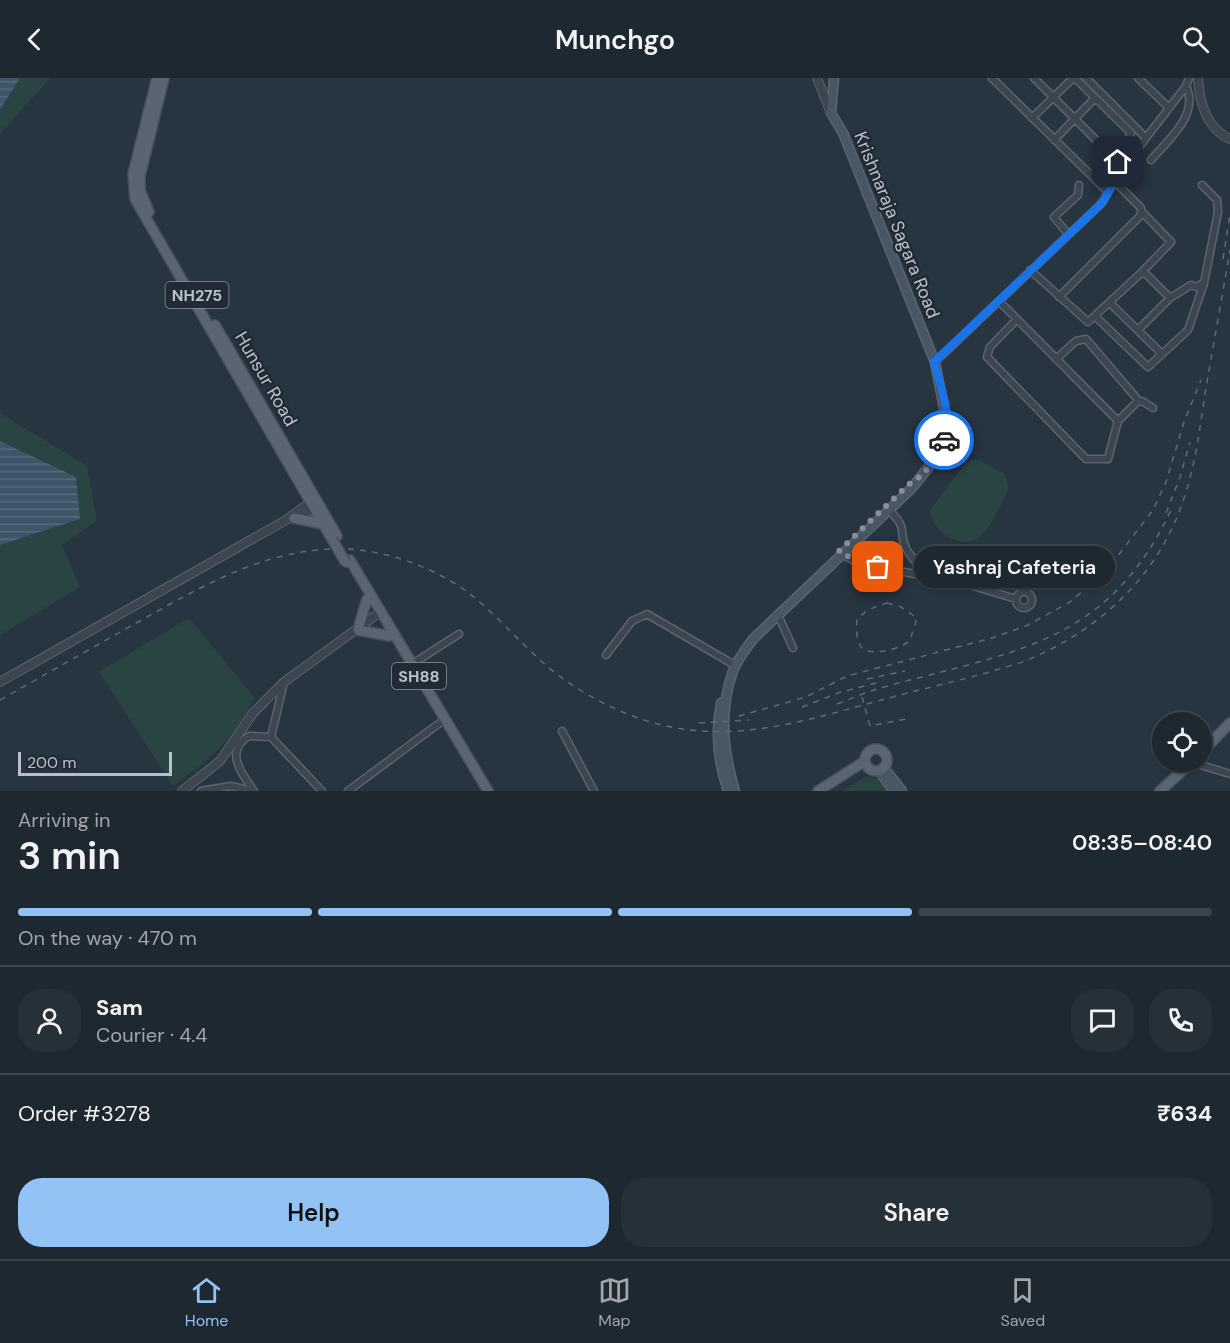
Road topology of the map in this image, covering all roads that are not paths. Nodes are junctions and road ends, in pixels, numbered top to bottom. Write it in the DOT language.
graph roads {
  1 [pos="157,78"];
  2 [pos="164,78"];
  3 [pos="817,78"];
  4 [pos="834,78"];
  5 [pos="992,78"];
  6 [pos="1034,78"];
  7 [pos="1074,78"];
  8 [pos="1086,78"];
  9 [pos="1138,78"];
  10 [pos="1189,78"];
  11 [pos="1198,78"];
  12 [pos="1186,86"];
  13 [pos="1052,97"];
  14 [pos="1095,98"];
  15 [pos="1168,107"];
  16 [pos="831,113"];
  17 [pos="1032,118"];
  18 [pos="1075,118"];
  19 [pos="1131,133"];
  20 [pos="1143,139"];
  21 [pos="1230,139"];
  22 [pos="1054,140"];
  23 [pos="1151,160"];
  24 [pos="1120,164"];
  25 [pos="1114,181"];
  26 [pos="1078,185"];
  27 [pos="1202,185"];
  28 [pos="1108,192"];
  29 [pos="1142,212"];
  30 [pos="1068,234"];
  31 [pos="1030,270"];
  32 [pos="1141,273"];
  33 [pos="1204,283"];
  34 [pos="1059,297"];
  35 [pos="1170,298"];
  36 [pos="999,301"];
  37 [pos="1110,303"];
  38 [pos="1096,317"];
  39 [pos="1017,319"];
  40 [pos="1138,330"];
  41 [pos="1162,354"];
  42 [pos="1056,359"];
  43 [pos="934,362"];
  44 [pos="1138,401"];
  45 [pos="1153,408"];
  46 [pos="1118,421"];
  47 [pos="916,480"];
  48 [pos="314,503"];
  49 [pos="888,510"];
  50 [pos="290,519"];
  51 [pos="323,524"];
  52 [pos="334,537"];
  53 [pos="848,545"];
  54 [pos="840,553"];
  55 [pos="855,560"];
  56 [pos="348,562"];
  57 [pos="933,578"];
  58 [pos="1016,598"];
  59 [pos="367,599"];
  60 [pos="378,614"];
  61 [pos="778,615"];
  62 [pos="358,630"];
  63 [pos="459,634"];
  64 [pos="389,636"];
  65 [pos="793,648"];
  66 [pos="606,655"];
  67 [pos="731,663"];
  68 [pos="412,664"];
  69 [pos="0,682"];
  70 [pos="284,682"];
  71 [pos="443,721"];
  72 [pos="1230,723"];
  73 [pos="562,731"];
  74 [pos="271,738"];
  75 [pos="1212,742"];
  76 [pos="237,743"];
  77 [pos="866,764"];
  78 [pos="1212,768"];
  79 [pos="881,770"];
  80 [pos="1180,772"];
  81 [pos="1230,774"];
  82 [pos="182,791"];
  83 [pos="201,791"];
  84 [pos="253,791"];
  85 [pos="322,791"];
  86 [pos="348,791"];
  87 [pos="482,791"];
  88 [pos="488,791"];
  89 [pos="594,791"];
  90 [pos="728,791"];
  91 [pos="735,791"];
  92 [pos="818,791"];
  93 [pos="827,791"];
  94 [pos="894,791"];
  95 [pos="902,791"];
  96 [pos="1160,791"];
  1 -- 48 [label="main road"];
  2 -- 48 [label="main road, Hunsur Road / NH275"];
  3 -- 16 [label="street"];
  4 -- 16 [label="main road"];
  5 -- 17 [label="street"];
  6 -- 13 [label="street"];
  7 -- 13 [label="street"];
  7 -- 14 [label="street"];
  8 -- 20 [label="street"];
  9 -- 15 [label="street"];
  10 -- 12 [label="street"];
  11 -- 21 [label="street"];
  12 -- 15 [label="street"];
  12 -- 23 [label="street"];
  13 -- 17 [label="street"];
  13 -- 18 [label="street"];
  14 -- 18 [label="street"];
  14 -- 19 [label="street"];
  15 -- 20 [label="street"];
  16 -- 43 [label="main road, Krishnaraja Sagara Road"];
  17 -- 22 [label="street"];
  18 -- 22 [label="street"];
  18 -- 24 [label="street"];
  19 -- 20 [label="street"];
  19 -- 24 [label="street"];
  20 -- 24 [label="street"];
  22 -- 28 [label="street"];
  24 -- 25 [label="street"];
  25 -- 28 [label="street"];
  25 -- 29 [label="street"];
  26 -- 30 [label="street"];
  27 -- 33 [label="street"];
  28 -- 30 [label="street"];
  29 -- 32 [label="street"];
  29 -- 34 [label="street"];
  30 -- 31 [label="street"];
  31 -- 34 [label="street"];
  31 -- 36 [label="street"];
  32 -- 35 [label="street"];
  32 -- 37 [label="street"];
  33 -- 35 [label="street"];
  33 -- 41 [label="street"];
  34 -- 38 [label="street"];
  35 -- 40 [label="street"];
  36 -- 39 [label="street"];
  36 -- 43 [label="street"];
  37 -- 38 [label="street"];
  37 -- 40 [label="street"];
  38 -- 41 [label="street"];
  39 -- 42 [label="street"];
  39 -- 46 [label="street"];
  40 -- 41 [label="street"];
  42 -- 44 [label="street"];
  42 -- 46 [label="street"];
  43 -- 47 [label="main road, Krishnaraja Sagara Road"];
  44 -- 45 [label="street"];
  44 -- 46 [label="street"];
  47 -- 49 [label="main road, Krishnaraja Sagara Road"];
  47 -- 53 [label="main road, Krishnaraja Sagara Road"];
  48 -- 50 [label="street"];
  48 -- 51 [label="main road"];
  48 -- 52 [label="main road, Hunsur Road / SH88"];
  49 -- 53 [label="main road, Krishnaraja Sagara Road"];
  49 -- 57 [label="street"];
  50 -- 51 [label="main road"];
  50 -- 69 [label="street"];
  51 -- 52 [label="main road"];
  52 -- 56 [label="main road, Hunsur Road / SH88"];
  53 -- 54 [label="main road, Krishnaraja Sagara Road"];
  53 -- 55 [label="street"];
  54 -- 55 [label="street"];
  54 -- 61 [label="main road, Krishnaraja Sagara Road"];
  54 -- 67 [label="main road, Krishnaraja Sagara Road"];
  55 -- 57 [label="street"];
  56 -- 59 [label="main road, Hunsur Road"];
  56 -- 60 [label="main road, SH88"];
  57 -- 58 [label="street"];
  59 -- 60 [label="main road, Hunsur Road"];
  59 -- 62 [label="main road"];
  60 -- 62 [label="street"];
  60 -- 64 [label="main road, Hunsur Road"];
  60 -- 68 [label="main road, SH88"];
  61 -- 65 [label="street"];
  61 -- 91 [label="main road, Krishnaraja Sagara Road"];
  62 -- 64 [label="main road"];
  62 -- 70 [label="street"];
  63 -- 68 [label="street"];
  64 -- 71 [label="main road, Hunsur Road"];
  66 -- 67 [label="street"];
  67 -- 90 [label="main road, Krishnaraja Sagara Road"];
  68 -- 71 [label="main road, SH88"];
  70 -- 74 [label="street"];
  70 -- 76 [label="street"];
  71 -- 86 [label="street"];
  71 -- 87 [label="main road, Hunsur Road"];
  71 -- 88 [label="main road, SH88"];
  72 -- 75 [label="main road"];
  73 -- 89 [label="street"];
  74 -- 76 [label="street"];
  74 -- 85 [label="street"];
  76 -- 82 [label="street"];
  76 -- 84 [label="street"];
  77 -- 79 [label="main road"];
  77 -- 79 [label="main road"];
  77 -- 92 [label="main road"];
  77 -- 93 [label="main road"];
  78 -- 81 [label="street"];
  79 -- 94 [label="main road"];
  79 -- 95 [label="main road"];
  80 -- 96 [label="main road"];
  83 -- 84 [label="street"];
}
